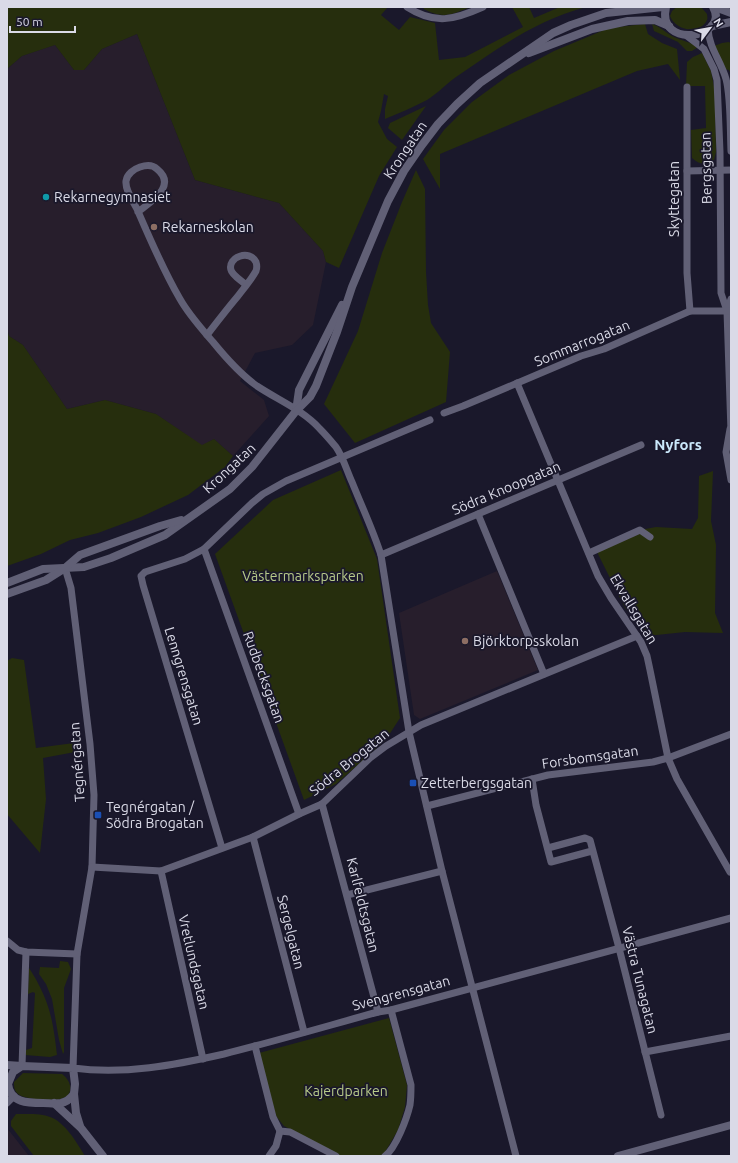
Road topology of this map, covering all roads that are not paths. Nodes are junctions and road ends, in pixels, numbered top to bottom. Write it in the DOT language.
graph roads {
  1 [pos="407,7"];
  2 [pos="483,7"];
  3 [pos="664,7"];
  4 [pos="714,7"];
  5 [pos="731,14"];
  6 [pos="731,22"];
  7 [pos="669,26"];
  8 [pos="710,27"];
  9 [pos="687,36"];
  10 [pos="518,57"];
  11 [pos="687,87"];
  12 [pos="731,151"];
  13 [pos="731,170"];
  14 [pos="687,171"];
  15 [pos="720,171"];
  16 [pos="138,212"];
  17 [pos="246,285"];
  18 [pos="352,286"];
  19 [pos="731,299"];
  20 [pos="690,311"];
  21 [pos="729,311"];
  22 [pos="207,335"];
  23 [pos="517,383"];
  24 [pos="296,410"];
  25 [pos="444,412"];
  26 [pos="430,420"];
  27 [pos="731,430"];
  28 [pos="641,444"];
  29 [pos="341,458"];
  30 [pos="558,480"];
  31 [pos="731,480"];
  32 [pos="478,514"];
  33 [pos="188,518"];
  34 [pos="650,537"];
  35 [pos="204,549"];
  36 [pos="589,553"];
  37 [pos="381,555"];
  38 [pos="65,568"];
  39 [pos="7,583"];
  40 [pos="7,594"];
  41 [pos="638,636"];
  42 [pos="544,674"];
  43 [pos="409,732"];
  44 [pos="731,734"];
  45 [pos="668,758"];
  46 [pos="532,779"];
  47 [pos="322,804"];
  48 [pos="427,806"];
  49 [pos="299,814"];
  50 [pos="253,837"];
  51 [pos="222,848"];
  52 [pos="548,848"];
  53 [pos="592,851"];
  54 [pos="92,867"];
  55 [pos="161,871"];
  56 [pos="442,871"];
  57 [pos="730,872"];
  58 [pos="347,895"];
  59 [pos="731,918"];
  60 [pos="7,941"];
  61 [pos="619,948"];
  62 [pos="25,952"];
  63 [pos="77,954"];
  64 [pos="473,988"];
  65 [pos="392,1010"];
  66 [pos="378,1012"];
  67 [pos="304,1032"];
  68 [pos="731,1036"];
  69 [pos="254,1046"];
  70 [pos="645,1052"];
  71 [pos="203,1059"];
  72 [pos="7,1065"];
  73 [pos="22,1066"];
  74 [pos="73,1068"];
  75 [pos="8,1087"];
  76 [pos="74,1094"];
  77 [pos="14,1096"];
  78 [pos="7,1103"];
  79 [pos="54,1103"];
  80 [pos="661,1115"];
  81 [pos="731,1125"];
  82 [pos="81,1128"];
  83 [pos="280,1131"];
  84 [pos="103,1156"];
  85 [pos="269,1156"];
  86 [pos="336,1156"];
  87 [pos="385,1156"];
  88 [pos="516,1156"];
  89 [pos="618,1156"];
  1 -- 2 [label="street"];
  3 -- 7 [label="street"];
  3 -- 10 [label="street, Krongatan"];
  4 -- 5 [label="street"];
  4 -- 8 [label="street"];
  6 -- 8 [label="street"];
  7 -- 9 [label="street, Krongatan"];
  7 -- 10 [label="street, Krongatan"];
  8 -- 9 [label="street"];
  8 -- 12 [label="street, Bergsgatan"];
  9 -- 15 [label="street, Bergsgatan"];
  10 -- 18 [label="street, Krongatan"];
  11 -- 14 [label="street, Skyttegatan"];
  13 -- 15 [label="street"];
  14 -- 15 [label="street"];
  14 -- 20 [label="street, Skyttegatan"];
  15 -- 21 [label="street, Bergsgatan"];
  16 -- 16 [label="street"];
  16 -- 22 [label="street"];
  17 -- 22 [label="street"];
  18 -- 24 [label="street, Krongatan"];
  18 -- 24 [label="street, Krongatan"];
  19 -- 21 [label="street, Bergsgatan"];
  20 -- 21 [label="street, Sommarrogatan"];
  20 -- 23 [label="street, Sommarrogatan"];
  21 -- 27 [label="street, Bergsgatan"];
  22 -- 24 [label="street"];
  23 -- 25 [label="street, Sommarrogatan"];
  23 -- 30 [label="street, Ekvallsgatan"];
  24 -- 29 [label="street"];
  24 -- 33 [label="street, Krongatan"];
  26 -- 29 [label="street"];
  27 -- 31 [label="street, Bergsgatan"];
  28 -- 30 [label="street, Södra Knoopgatan"];
  29 -- 35 [label="street"];
  29 -- 37 [label="street"];
  30 -- 32 [label="street, Södra Knoopgatan"];
  30 -- 36 [label="street, Ekvallsgatan"];
  32 -- 37 [label="street, Södra Knoopgatan"];
  32 -- 42 [label="street"];
  33 -- 38 [label="street, Krongatan"];
  33 -- 38 [label="street, Krongatan"];
  34 -- 36 [label="street"];
  35 -- 49 [label="street, Rudbecksgatan"];
  35 -- 51 [label="street, Lenngrensgatan"];
  36 -- 41 [label="street, Ekvallsgatan"];
  37 -- 43 [label="street"];
  38 -- 39 [label="street, Krongatan"];
  38 -- 40 [label="street, Krongatan"];
  38 -- 54 [label="street, Tegnérgatan"];
  41 -- 42 [label="street, Södra Brogatan"];
  41 -- 45 [label="street, Ekvallsgatan"];
  42 -- 43 [label="street, Södra Brogatan"];
  43 -- 47 [label="street, Södra Brogatan"];
  43 -- 48 [label="street"];
  44 -- 45 [label="street, Forsbomsgatan"];
  45 -- 46 [label="street, Forsbomsgatan"];
  45 -- 57 [label="street, Ekvallsgatan"];
  46 -- 48 [label="street, Forsbomsgatan"];
  46 -- 52 [label="street"];
  47 -- 49 [label="street, Södra Brogatan"];
  47 -- 58 [label="street, Karlfeldtsgatan"];
  48 -- 56 [label="street"];
  49 -- 50 [label="street, Södra Brogatan"];
  50 -- 51 [label="street, Södra Brogatan"];
  50 -- 67 [label="street, Sergelgatan"];
  51 -- 55 [label="street, Södra Brogatan"];
  52 -- 53 [label="street, Västra Tunagatan"];
  52 -- 53 [label="street"];
  53 -- 61 [label="street, Västra Tunagatan"];
  54 -- 55 [label="street, Södra Brogatan"];
  54 -- 63 [label="street, Tegnérgatan"];
  55 -- 71 [label="street, Vretlundsgatan"];
  56 -- 58 [label="street"];
  56 -- 64 [label="street"];
  58 -- 66 [label="street, Karlfeldtsgatan"];
  59 -- 61 [label="street, Svengrensgatan"];
  60 -- 62 [label="street"];
  61 -- 64 [label="street, Svengrensgatan"];
  61 -- 70 [label="street, Västra Tunagatan"];
  62 -- 63 [label="street"];
  62 -- 73 [label="street"];
  63 -- 74 [label="street, Tegnérgatan"];
  64 -- 65 [label="street, Svengrensgatan"];
  64 -- 88 [label="street"];
  65 -- 66 [label="street, Svengrensgatan"];
  65 -- 87 [label="street"];
  66 -- 67 [label="street, Svengrensgatan"];
  67 -- 69 [label="street, Svengrensgatan"];
  68 -- 70 [label="street"];
  69 -- 71 [label="street, Svengrensgatan"];
  69 -- 83 [label="street"];
  70 -- 80 [label="street, Västra Tunagatan"];
  71 -- 74 [label="street, Svengrensgatan"];
  72 -- 73 [label="street"];
  73 -- 74 [label="street"];
  73 -- 75 [label="street"];
  74 -- 76 [label="street"];
  75 -- 77 [label="street"];
  76 -- 79 [label="street"];
  76 -- 82 [label="street"];
  77 -- 78 [label="street"];
  77 -- 79 [label="street"];
  79 -- 82 [label="street"];
  81 -- 89 [label="street"];
  82 -- 84 [label="street"];
  83 -- 85 [label="street"];
  83 -- 86 [label="street"];
}
